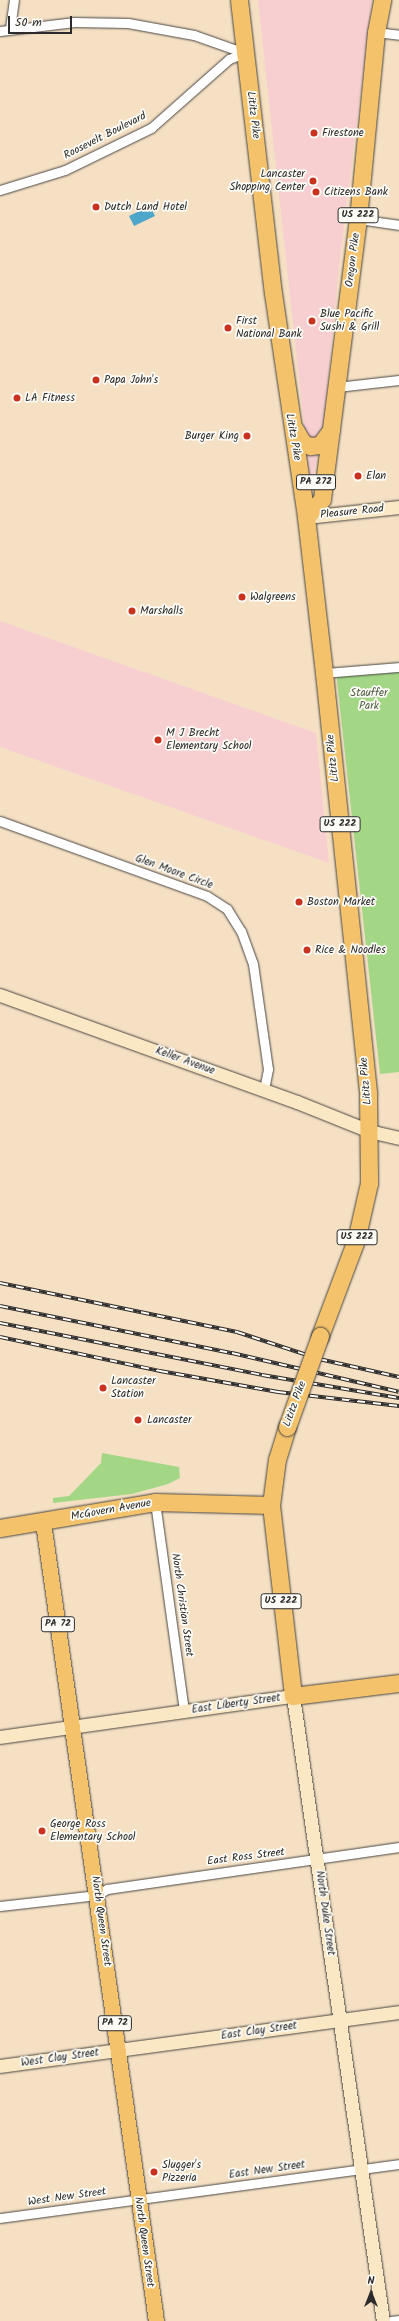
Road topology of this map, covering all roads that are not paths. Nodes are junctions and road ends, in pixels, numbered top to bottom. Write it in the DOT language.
graph roads {
  1 [pos="14,0"];
  2 [pos="239,0"];
  3 [pos="382,0"];
  4 [pos="10,28"];
  5 [pos="0,31"];
  6 [pos="376,32"];
  7 [pos="399,35"];
  8 [pos="245,53"];
  9 [pos="0,190"];
  10 [pos="358,219"];
  11 [pos="399,225"];
  12 [pos="399,380"];
  13 [pos="337,387"];
  14 [pos="292,426"];
  15 [pos="331,430"];
  16 [pos="399,507"];
  17 [pos="306,517"];
  18 [pos="399,667"];
  19 [pos="324,673"];
  20 [pos="0,821"];
  21 [pos="0,995"];
  22 [pos="264,1090"];
  23 [pos="369,1131"];
  24 [pos="399,1138"];
  25 [pos="155,1502"];
  26 [pos="272,1505"];
  27 [pos="43,1522"];
  28 [pos="0,1528"];
  29 [pos="399,1682"];
  30 [pos="293,1696"];
  31 [pos="184,1712"];
  32 [pos="73,1726"];
  33 [pos="0,1737"];
  34 [pos="399,1847"];
  35 [pos="317,1860"];
  36 [pos="97,1895"];
  37 [pos="0,1906"];
  38 [pos="399,2012"];
  39 [pos="340,2020"];
  40 [pos="119,2050"];
  41 [pos="0,2066"];
  42 [pos="399,2164"];
  43 [pos="362,2169"];
  44 [pos="138,2200"];
  45 [pos="0,2218"];
  46 [pos="399,2320"];
  47 [pos="156,2321"];
  48 [pos="383,2321"];
  49 [pos="391,2321"];
  1 -- 4 [label="street"];
  2 -- 8 [label="highway, Lititz Pike / US 222"];
  3 -- 6 [label="highway, Oregon Pike / US 222"];
  4 -- 5 [label="street"];
  4 -- 8 [label="street"];
  6 -- 7 [label="street"];
  6 -- 10 [label="highway, Oregon Pike / US 222"];
  8 -- 9 [label="street, Roosevelt Boulevard"];
  8 -- 14 [label="highway, Lititz Pike / US 222"];
  10 -- 11 [label="street"];
  10 -- 13 [label="highway, Oregon Pike / US 222"];
  12 -- 13 [label="street"];
  13 -- 15 [label="highway, Oregon Pike / US 222"];
  14 -- 15 [label="highway"];
  14 -- 17 [label="highway, Lititz Pike / US 222"];
  15 -- 17 [label="highway, Oregon Pike / US 222"];
  16 -- 17 [label="main road, Pleasure Road"];
  17 -- 19 [label="highway, Lititz Pike / US 222"];
  18 -- 19 [label="street"];
  19 -- 23 [label="highway, Lititz Pike / US 222"];
  20 -- 22 [label="street, Glen Moore Circle"];
  21 -- 22 [label="main road, Keller Avenue"];
  22 -- 23 [label="main road, Keller Avenue"];
  23 -- 24 [label="main road, Keller Avenue"];
  23 -- 26 [label="highway, Lititz Pike / US 222, bridge"];
  25 -- 26 [label="highway, McGovern Avenue"];
  25 -- 27 [label="highway, McGovern Avenue"];
  25 -- 31 [label="street, North Christian Street"];
  26 -- 30 [label="highway, North Duke Street / US 222"];
  27 -- 28 [label="highway, McGovern Avenue"];
  27 -- 32 [label="main road, North Queen Street / PA 72"];
  29 -- 30 [label="highway, East Liberty Street"];
  30 -- 31 [label="main road, East Liberty Street"];
  30 -- 35 [label="main road, North Duke Street"];
  31 -- 32 [label="main road, East Liberty Street"];
  32 -- 33 [label="main road, East Liberty Street"];
  32 -- 36 [label="main road, North Queen Street / PA 72"];
  34 -- 35 [label="street, East Ross Street"];
  35 -- 36 [label="street, East Ross Street"];
  35 -- 39 [label="main road, North Duke Street"];
  36 -- 37 [label="street, East Ross Street"];
  36 -- 40 [label="main road, North Queen Street / PA 72"];
  38 -- 39 [label="main road, East Clay Street"];
  39 -- 40 [label="main road, East Clay Street"];
  39 -- 43 [label="main road, North Duke Street"];
  40 -- 41 [label="main road, West Clay Street"];
  40 -- 44 [label="main road, North Queen Street / PA 72"];
  42 -- 43 [label="street, East New Street"];
  43 -- 44 [label="street, East New Street"];
  43 -- 48 [label="main road, North Duke Street"];
  44 -- 45 [label="street, West New Street"];
  44 -- 47 [label="main road, North Queen Street / PA 72"];
  46 -- 49 [label="street"];
}
